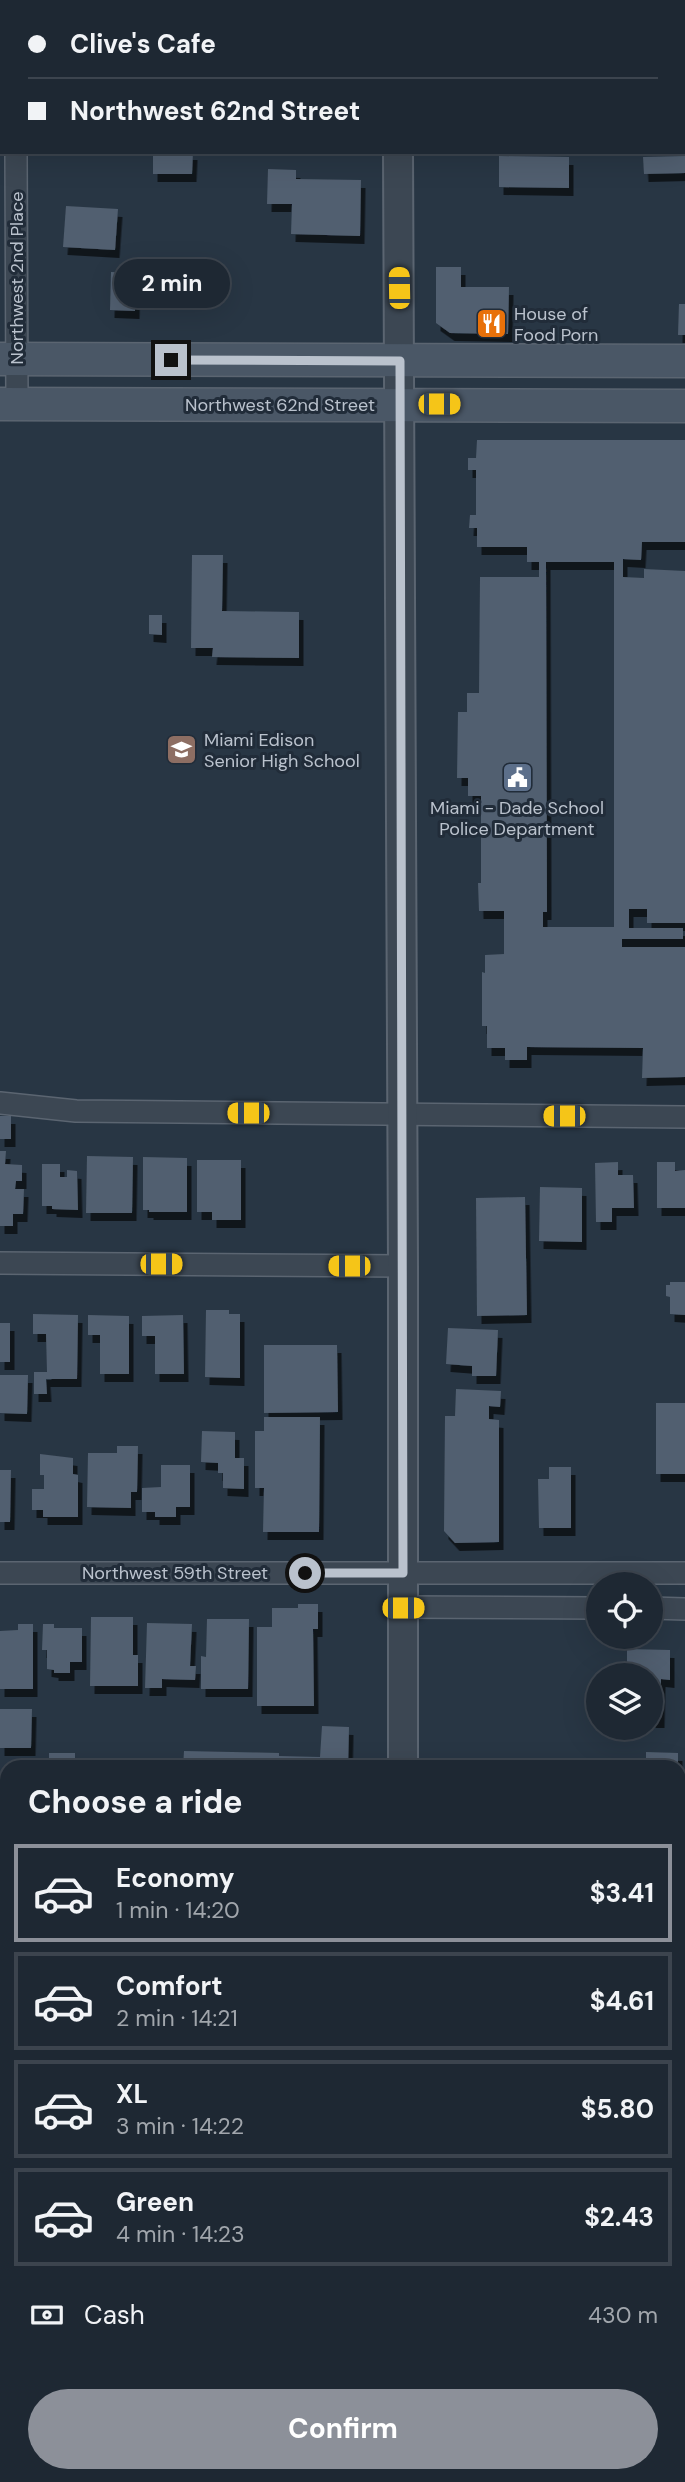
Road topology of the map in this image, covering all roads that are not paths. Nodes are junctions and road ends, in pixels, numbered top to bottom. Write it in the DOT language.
graph roads {
  1 [pos="16,154"];
  2 [pos="397,154"];
  3 [pos="9,359"];
  4 [pos="400,361"];
  5 [pos="685,361"];
  6 [pos="8,404"];
  7 [pos="400,405"];
  8 [pos="685,406"];
  9 [pos="0,1103"];
  10 [pos="402,1114"];
  11 [pos="685,1117"];
  12 [pos="0,1263"];
  13 [pos="403,1266"];
  14 [pos="0,1573"];
  15 [pos="403,1573"];
  16 [pos="685,1573"];
  17 [pos="403,1608"];
  18 [pos="586,1608"];
  19 [pos="663,1608"];
  20 [pos="685,1609"];
  21 [pos="403,1760"];
  1 -- 3 [label="street, Northwest 2nd Place"];
  2 -- 4 [label="street"];
  3 -- 4 [label="main road"];
  3 -- 6 [label="street, Northwest 2nd Place"];
  4 -- 5 [label="main road"];
  4 -- 7 [label="street"];
  6 -- 7 [label="main road, Northwest 62nd Street"];
  7 -- 8 [label="main road, Northwest 62nd Street"];
  7 -- 10 [label="street"];
  9 -- 10 [label="street"];
  10 -- 11 [label="street"];
  10 -- 13 [label="street"];
  12 -- 13 [label="street"];
  13 -- 15 [label="street"];
  14 -- 15 [label="street, Northwest 59th Street"];
  15 -- 16 [label="street, Northwest 59th Street"];
  15 -- 17 [label="street"];
  17 -- 18 [label="street"];
  17 -- 21 [label="street"];
  19 -- 20 [label="street"];
}
